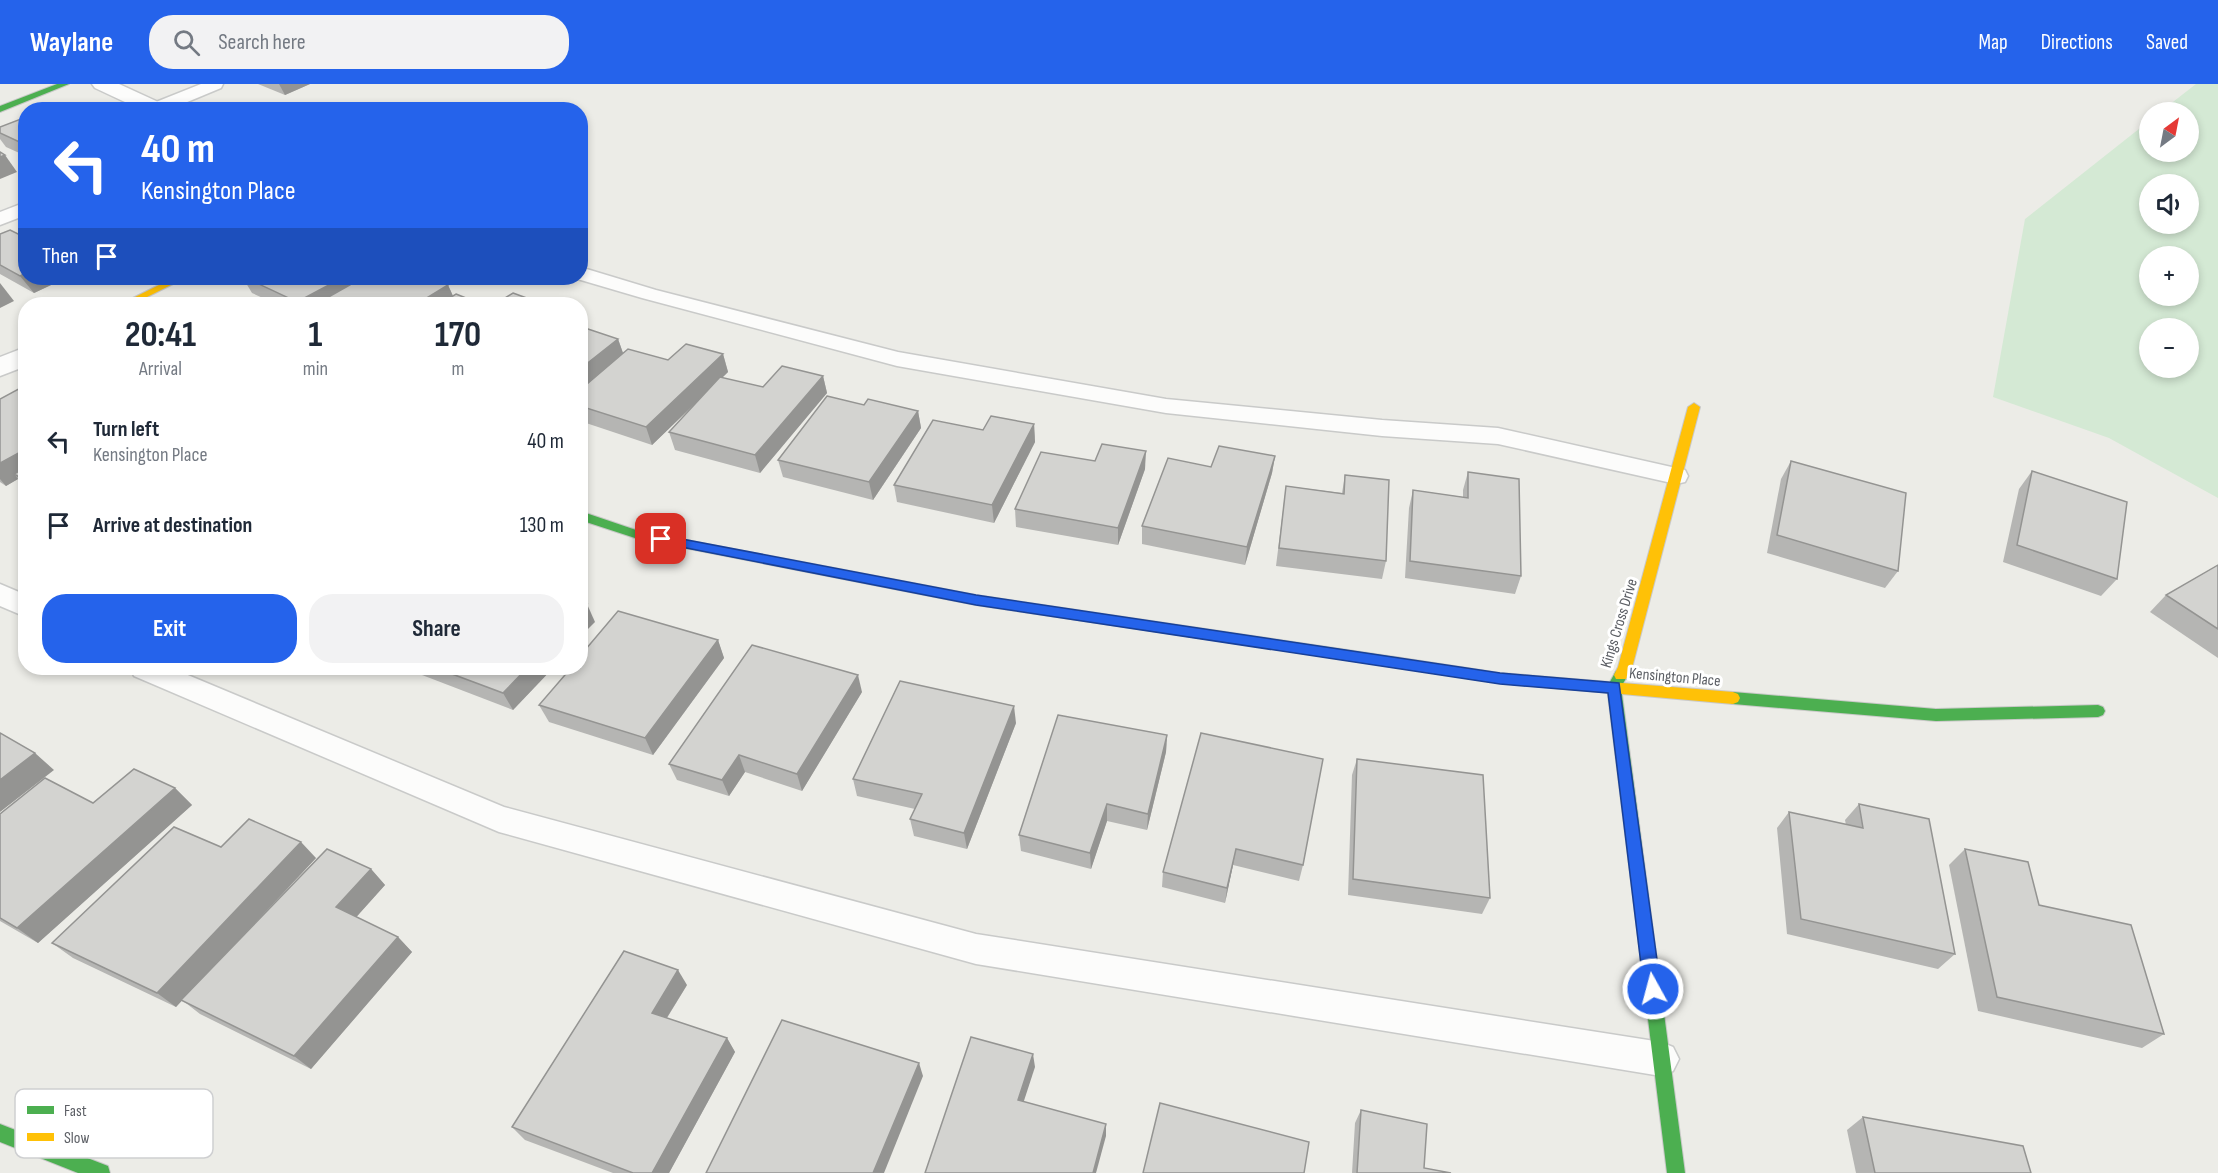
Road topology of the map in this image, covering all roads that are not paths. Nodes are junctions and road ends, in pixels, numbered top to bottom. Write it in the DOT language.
graph roads {
  1 [pos="65,84"];
  2 [pos="102,84"];
  3 [pos="215,84"];
  4 [pos="18,102"];
  5 [pos="18,102"];
  6 [pos="142,102"];
  7 [pos="174,102"];
  8 [pos="0,109"];
  9 [pos="18,211"];
  10 [pos="0,219"];
  11 [pos="588,275"];
  12 [pos="165,285"];
  13 [pos="141,297"];
  14 [pos="18,359"];
  15 [pos="0,368"];
  16 [pos="1694,407"];
  17 [pos="1676,476"];
  18 [pos="588,518"];
  19 [pos="0,594"];
  20 [pos="18,603"];
  21 [pos="160,675"];
  22 [pos="1614,687"];
  23 [pos="2098,711"];
  24 [pos="1662,1059"];
  25 [pos="0,1133"];
  26 [pos="15,1139"];
  27 [pos="63,1158"];
  28 [pos="101,1173"];
  29 [pos="1676,1173"];
  1 -- 5 [label="street"];
  2 -- 6 [label="street"];
  3 -- 7 [label="lane"];
  4 -- 8 [label="street"];
  9 -- 10 [label="lane"];
  11 -- 17 [label="lane"];
  12 -- 13 [label="street"];
  14 -- 15 [label="street"];
  16 -- 17 [label="street, Kings Cross Drive"];
  17 -- 22 [label="street, Kings Cross Drive"];
  18 -- 22 [label="street, Kensington Place"];
  19 -- 20 [label="lane"];
  21 -- 24 [label="lane"];
  22 -- 23 [label="street, Kensington Place"];
  22 -- 24 [label="street, Kings Cross Drive"];
  24 -- 29 [label="street, Kings Cross Drive"];
  25 -- 26 [label="street"];
  27 -- 28 [label="street"];
}
